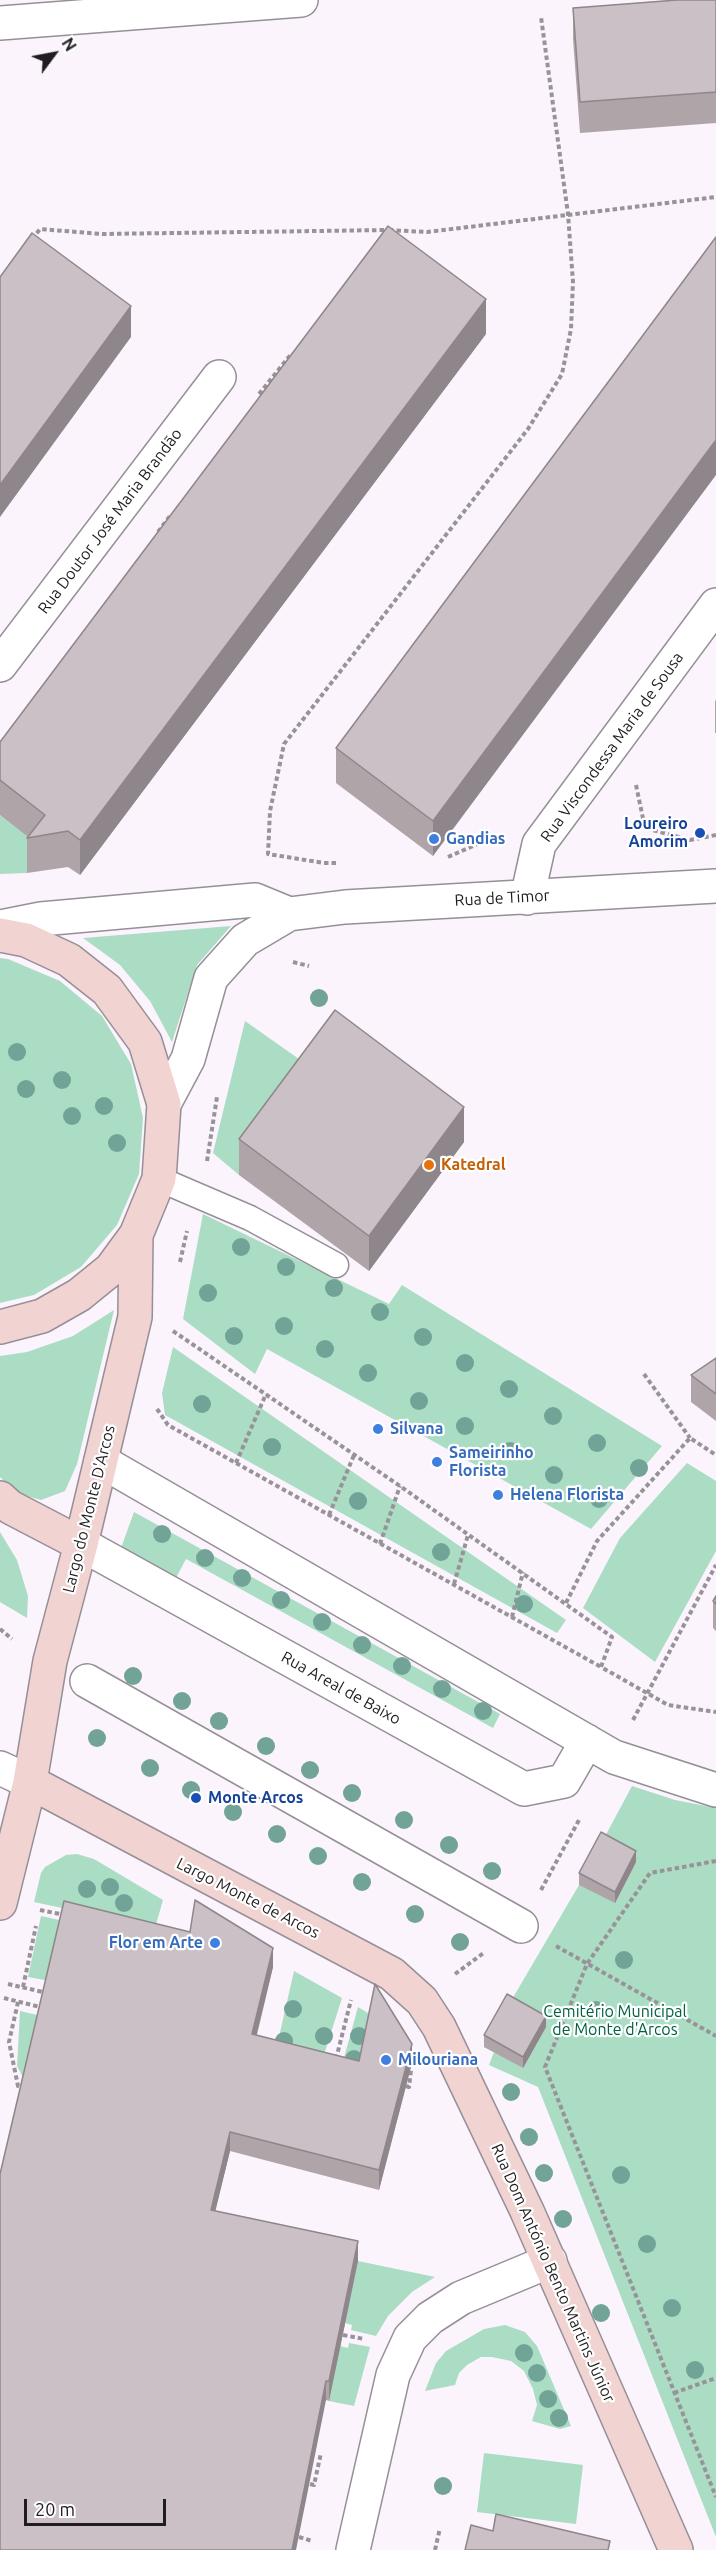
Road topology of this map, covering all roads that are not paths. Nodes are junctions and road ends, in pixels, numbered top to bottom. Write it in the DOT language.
graph roads {
  1 [pos="301,0"];
  2 [pos="0,22"];
  3 [pos="219,377"];
  4 [pos="716,605"];
  5 [pos="0,665"];
  6 [pos="716,886"];
  7 [pos="527,897"];
  8 [pos="289,914"];
  9 [pos="0,927"];
  10 [pos="0,935"];
  11 [pos="164,1104"];
  12 [pos="159,1179"];
  13 [pos="136,1235"];
  14 [pos="336,1265"];
  15 [pos="0,1328"];
  16 [pos="101,1461"];
  17 [pos="0,1498"];
  18 [pos="81,1544"];
  19 [pos="87,1681"];
  20 [pos="587,1741"];
  21 [pos="0,1768"];
  22 [pos="30,1782"];
  23 [pos="716,1790"];
  24 [pos="0,1903"];
  25 [pos="521,1926"];
  26 [pos="422,2001"];
  27 [pos="550,2261"];
  28 [pos="352,2550"];
  29 [pos="676,2550"];
  1 -- 2 [label="street"];
  3 -- 5 [label="street, Rua Doutor José Maria Brandão"];
  4 -- 7 [label="street, Rua Viscondessa Maria de Sousa"];
  6 -- 7 [label="street, Rua de Timor"];
  7 -- 8 [label="street, Rua de Timor"];
  8 -- 9 [label="street, Rua de Timor"];
  8 -- 11 [label="street, Rua de Timor"];
  10 -- 11 [label="street"];
  11 -- 12 [label="street"];
  12 -- 13 [label="street"];
  12 -- 14 [label="lane"];
  13 -- 15 [label="street"];
  13 -- 16 [label="street, Largo do Monte D'Arcos"];
  16 -- 18 [label="street, Largo do Monte D'Arcos"];
  16 -- 20 [label="street"];
  17 -- 18 [label="street"];
  18 -- 20 [label="street, Rua Areal de Baixo"];
  18 -- 22 [label="street, Largo do Monte D'Arcos"];
  19 -- 25 [label="street"];
  20 -- 23 [label="street"];
  21 -- 22 [label="street"];
  22 -- 24 [label="street, Largo do Monte D'Arcos"];
  22 -- 26 [label="street, Largo Monte de Arcos"];
  26 -- 27 [label="street, Rua Dom António Bento Martins Júnior"];
  27 -- 28 [label="street"];
  27 -- 29 [label="street, Rua Dom António Bento Martins Júnior"];
}
